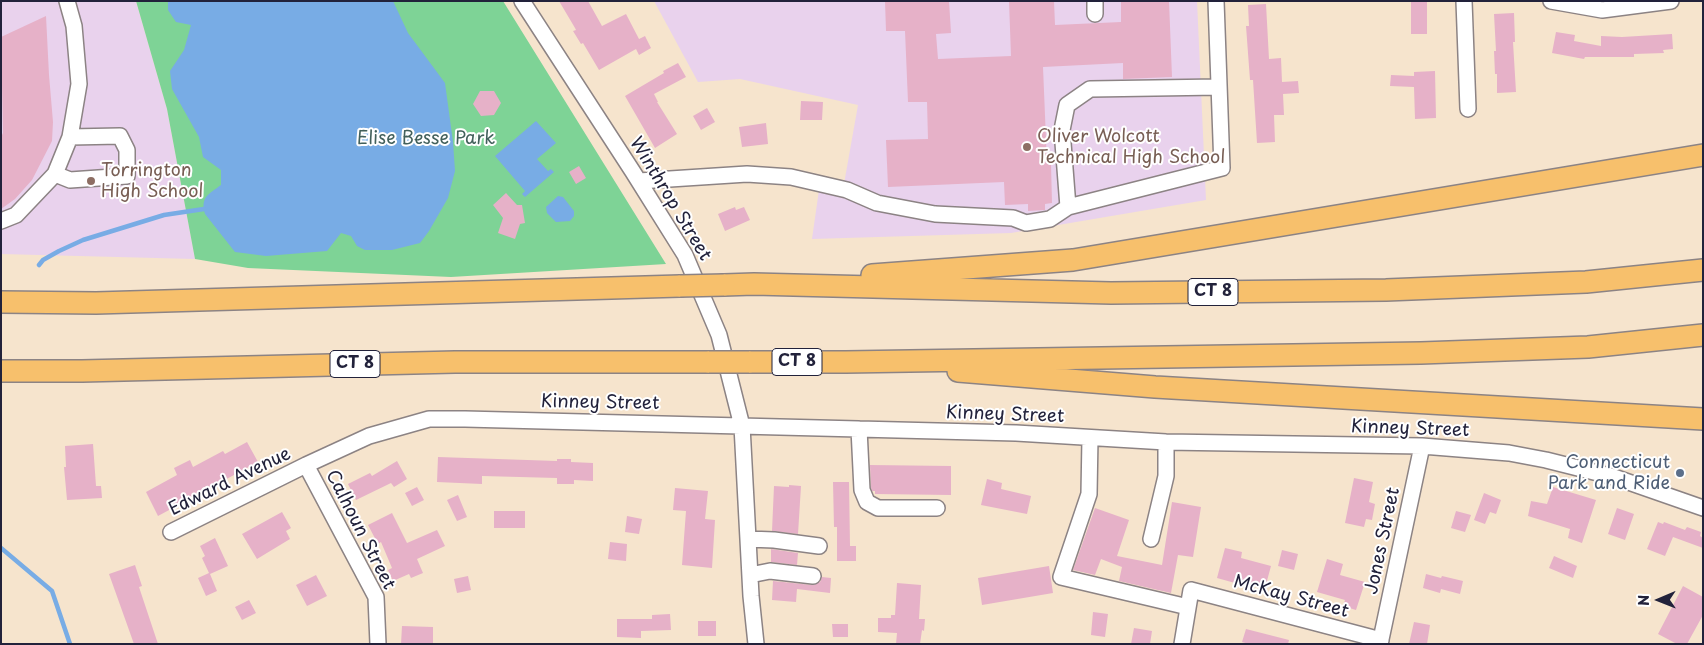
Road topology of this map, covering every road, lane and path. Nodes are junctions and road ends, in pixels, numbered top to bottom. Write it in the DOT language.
graph roads {
  1 [pos="67,1"];
  2 [pos="522,1"];
  3 [pos="1216,1"];
  4 [pos="1464,1"];
  5 [pos="1551,1"];
  6 [pos="1671,1"];
  7 [pos="1219,87"];
  8 [pos="1468,109"];
  9 [pos="70,137"];
  10 [pos="1703,155"];
  11 [pos="55,174"];
  12 [pos="639,181"];
  13 [pos="1068,207"];
  14 [pos="1,221"];
  15 [pos="1703,270"];
  16 [pos="754,284"];
  17 [pos="1,302"];
  18 [pos="1703,335"];
  19 [pos="846,362"];
  20 [pos="1,371"];
  21 [pos="1703,419"];
  22 [pos="742,426"];
  23 [pos="859,429"];
  24 [pos="1090,438"];
  25 [pos="1166,442"];
  26 [pos="1422,446"];
  27 [pos="306,465"];
  28 [pos="937,508"];
  29 [pos="1703,508"];
  30 [pos="170,532"];
  31 [pos="748,539"];
  32 [pos="1151,539"];
  33 [pos="819,546"];
  34 [pos="750,575"];
  35 [pos="813,576"];
  36 [pos="1188,607"];
  37 [pos="1380,642"];
  38 [pos="378,644"];
  39 [pos="756,644"];
  40 [pos="1182,644"];
  1 -- 9 [label="street"];
  2 -- 12 [label="street, Winthrop Street"];
  3 -- 7 [label="street"];
  4 -- 8 [label="street"];
  5 -- 6 [label="street"];
  7 -- 13 [label="street"];
  7 -- 13 [label="street"];
  9 -- 11 [label="street"];
  9 -- 11 [label="street"];
  10 -- 16 [label="highway"];
  11 -- 14 [label="street"];
  12 -- 13 [label="street"];
  12 -- 22 [label="street, Winthrop Street"];
  15 -- 16 [label="highway, CT 8"];
  16 -- 17 [label="highway, CT 8, bridge"];
  18 -- 19 [label="highway, CT 8"];
  19 -- 20 [label="highway, CT 8, bridge"];
  19 -- 21 [label="highway"];
  22 -- 23 [label="street, Kinney Street"];
  22 -- 27 [label="street, Kinney Street"];
  22 -- 31 [label="street, Winthrop Street"];
  23 -- 24 [label="street, Kinney Street"];
  23 -- 28 [label="street"];
  24 -- 25 [label="street, Kinney Street"];
  24 -- 36 [label="street"];
  25 -- 26 [label="street, Kinney Street"];
  25 -- 32 [label="street"];
  26 -- 29 [label="street, Kinney Street"];
  26 -- 37 [label="street, Jones Street"];
  27 -- 30 [label="street, Edward Avenue"];
  27 -- 38 [label="street, Calhoun Street"];
  31 -- 33 [label="street"];
  31 -- 34 [label="street, Winthrop Street"];
  34 -- 35 [label="street"];
  34 -- 39 [label="street, Winthrop Street"];
  36 -- 37 [label="street, McKay Street"];
  36 -- 40 [label="street"];
}
